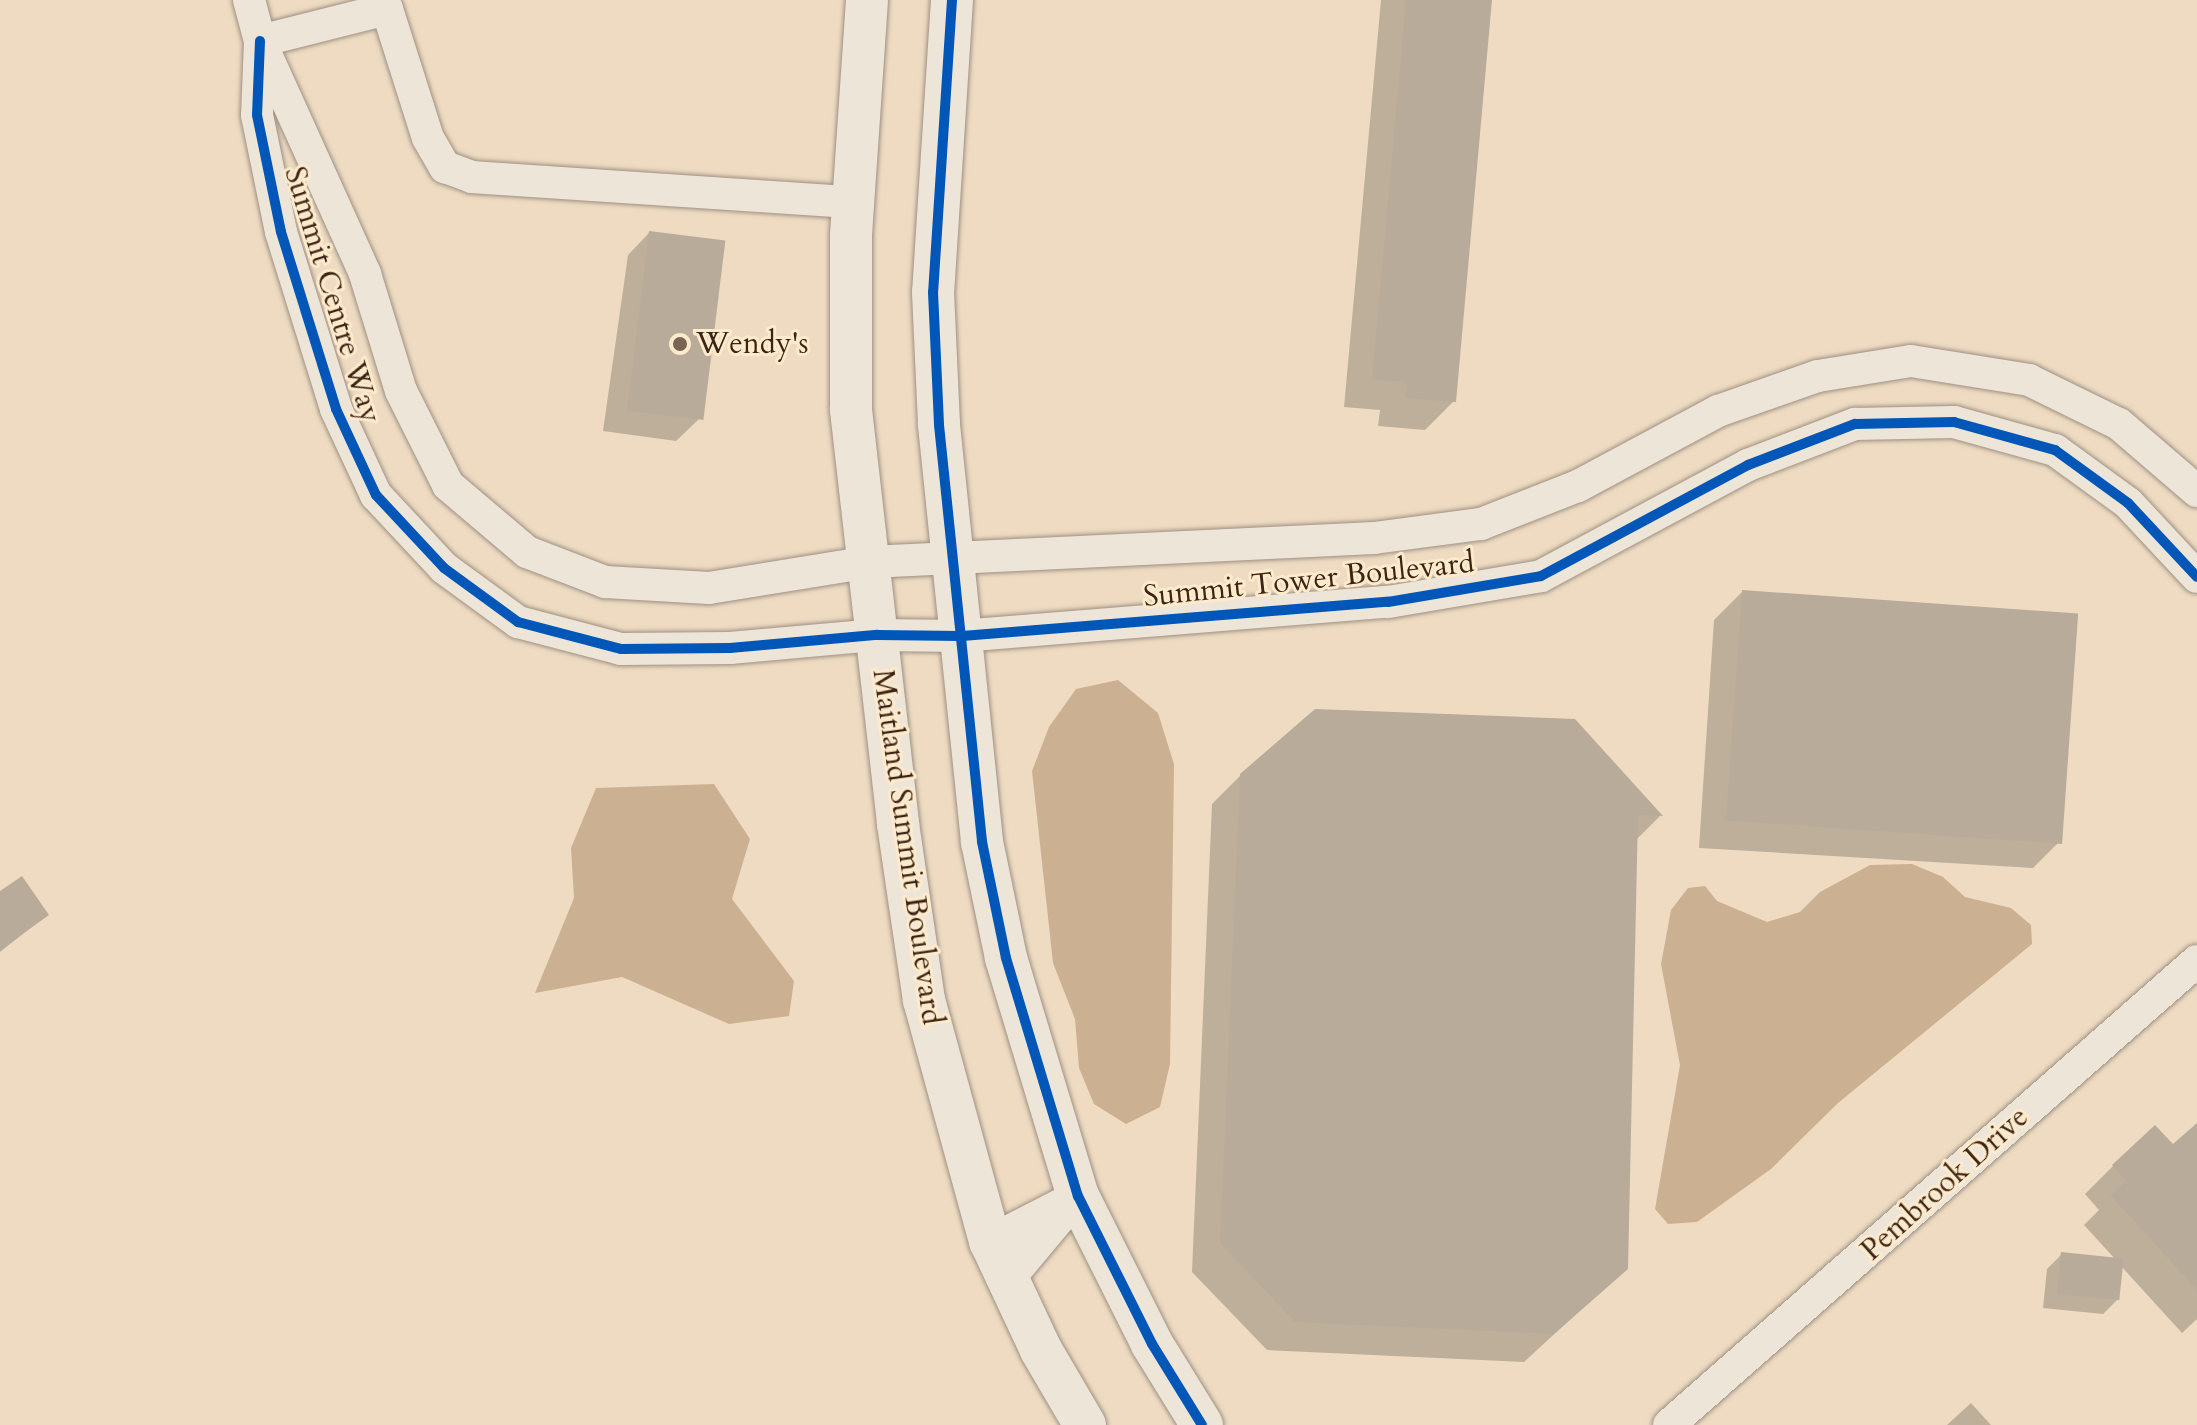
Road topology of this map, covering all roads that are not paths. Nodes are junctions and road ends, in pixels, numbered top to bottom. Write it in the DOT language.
graph roads {
  1 [pos="249,0"];
  2 [pos="867,0"];
  3 [pos="952,0"];
  4 [pos="260,41"];
  5 [pos="853,202"];
  6 [pos="2197,491"];
  7 [pos="952,557"];
  8 [pos="869,562"];
  9 [pos="2197,577"];
  10 [pos="877,635"];
  11 [pos="961,636"];
  12 [pos="2197,961"];
  13 [pos="1078,1196"];
  14 [pos="990,1241"];
  15 [pos="1007,1281"];
  16 [pos="1680,1419"];
  17 [pos="1085,1425"];
  18 [pos="1202,1425"];
  1 -- 4 [label="street, Summit Centre Way"];
  2 -- 5 [label="street, Maitland Summit Boulevard"];
  3 -- 7 [label="street"];
  4 -- 5 [label="street"];
  4 -- 8 [label="street, Summit Centre Way"];
  4 -- 10 [label="street, Summit Centre Way"];
  5 -- 8 [label="street, Maitland Summit Boulevard"];
  6 -- 7 [label="street, Summit Tower Boulevard"];
  7 -- 8 [label="street, Summit Centre Way"];
  7 -- 11 [label="street"];
  8 -- 10 [label="street, Maitland Summit Boulevard"];
  9 -- 11 [label="street, Summit Tower Boulevard"];
  10 -- 11 [label="street, Summit Centre Way"];
  10 -- 14 [label="street, Maitland Summit Boulevard"];
  11 -- 13 [label="street"];
  12 -- 16 [label="street, Pembrook Drive"];
  13 -- 14 [label="street"];
  13 -- 15 [label="street"];
  13 -- 18 [label="street"];
  14 -- 15 [label="street, Maitland Summit Boulevard"];
  15 -- 17 [label="street, Maitland Summit Boulevard"];
}
